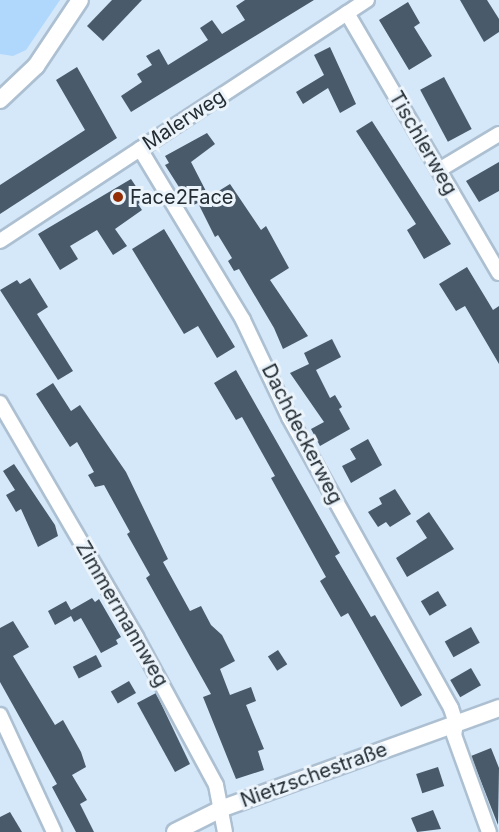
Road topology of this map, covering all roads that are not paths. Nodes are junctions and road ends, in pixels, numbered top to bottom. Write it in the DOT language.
graph roads {
  1 [pos="80,0"];
  2 [pos="367,0"];
  3 [pos="347,13"];
  4 [pos="0,100"];
  5 [pos="499,134"];
  6 [pos="140,149"];
  7 [pos="439,170"];
  8 [pos="0,241"];
  9 [pos="499,273"];
  10 [pos="0,403"];
  11 [pos="499,708"];
  12 [pos="0,715"];
  13 [pos="456,723"];
  14 [pos="223,808"];
  15 [pos="54,832"];
  16 [pos="175,832"];
  17 [pos="225,832"];
  18 [pos="489,832"];
  1 -- 4 [label="street"];
  2 -- 3 [label="street, Malerweg"];
  3 -- 6 [label="street, Malerweg"];
  3 -- 7 [label="street, Tischlerweg"];
  5 -- 7 [label="street"];
  6 -- 8 [label="street, Malerweg"];
  6 -- 13 [label="street, Dachdeckerweg"];
  7 -- 9 [label="street, Tischlerweg"];
  10 -- 14 [label="street, Zimmermannweg"];
  11 -- 13 [label="street, Nietzschestraße"];
  12 -- 15 [label="street"];
  13 -- 14 [label="street, Nietzschestraße"];
  13 -- 18 [label="street"];
  14 -- 16 [label="street, Nietzschestraße"];
  14 -- 17 [label="street, Zimmermannweg"];
}
